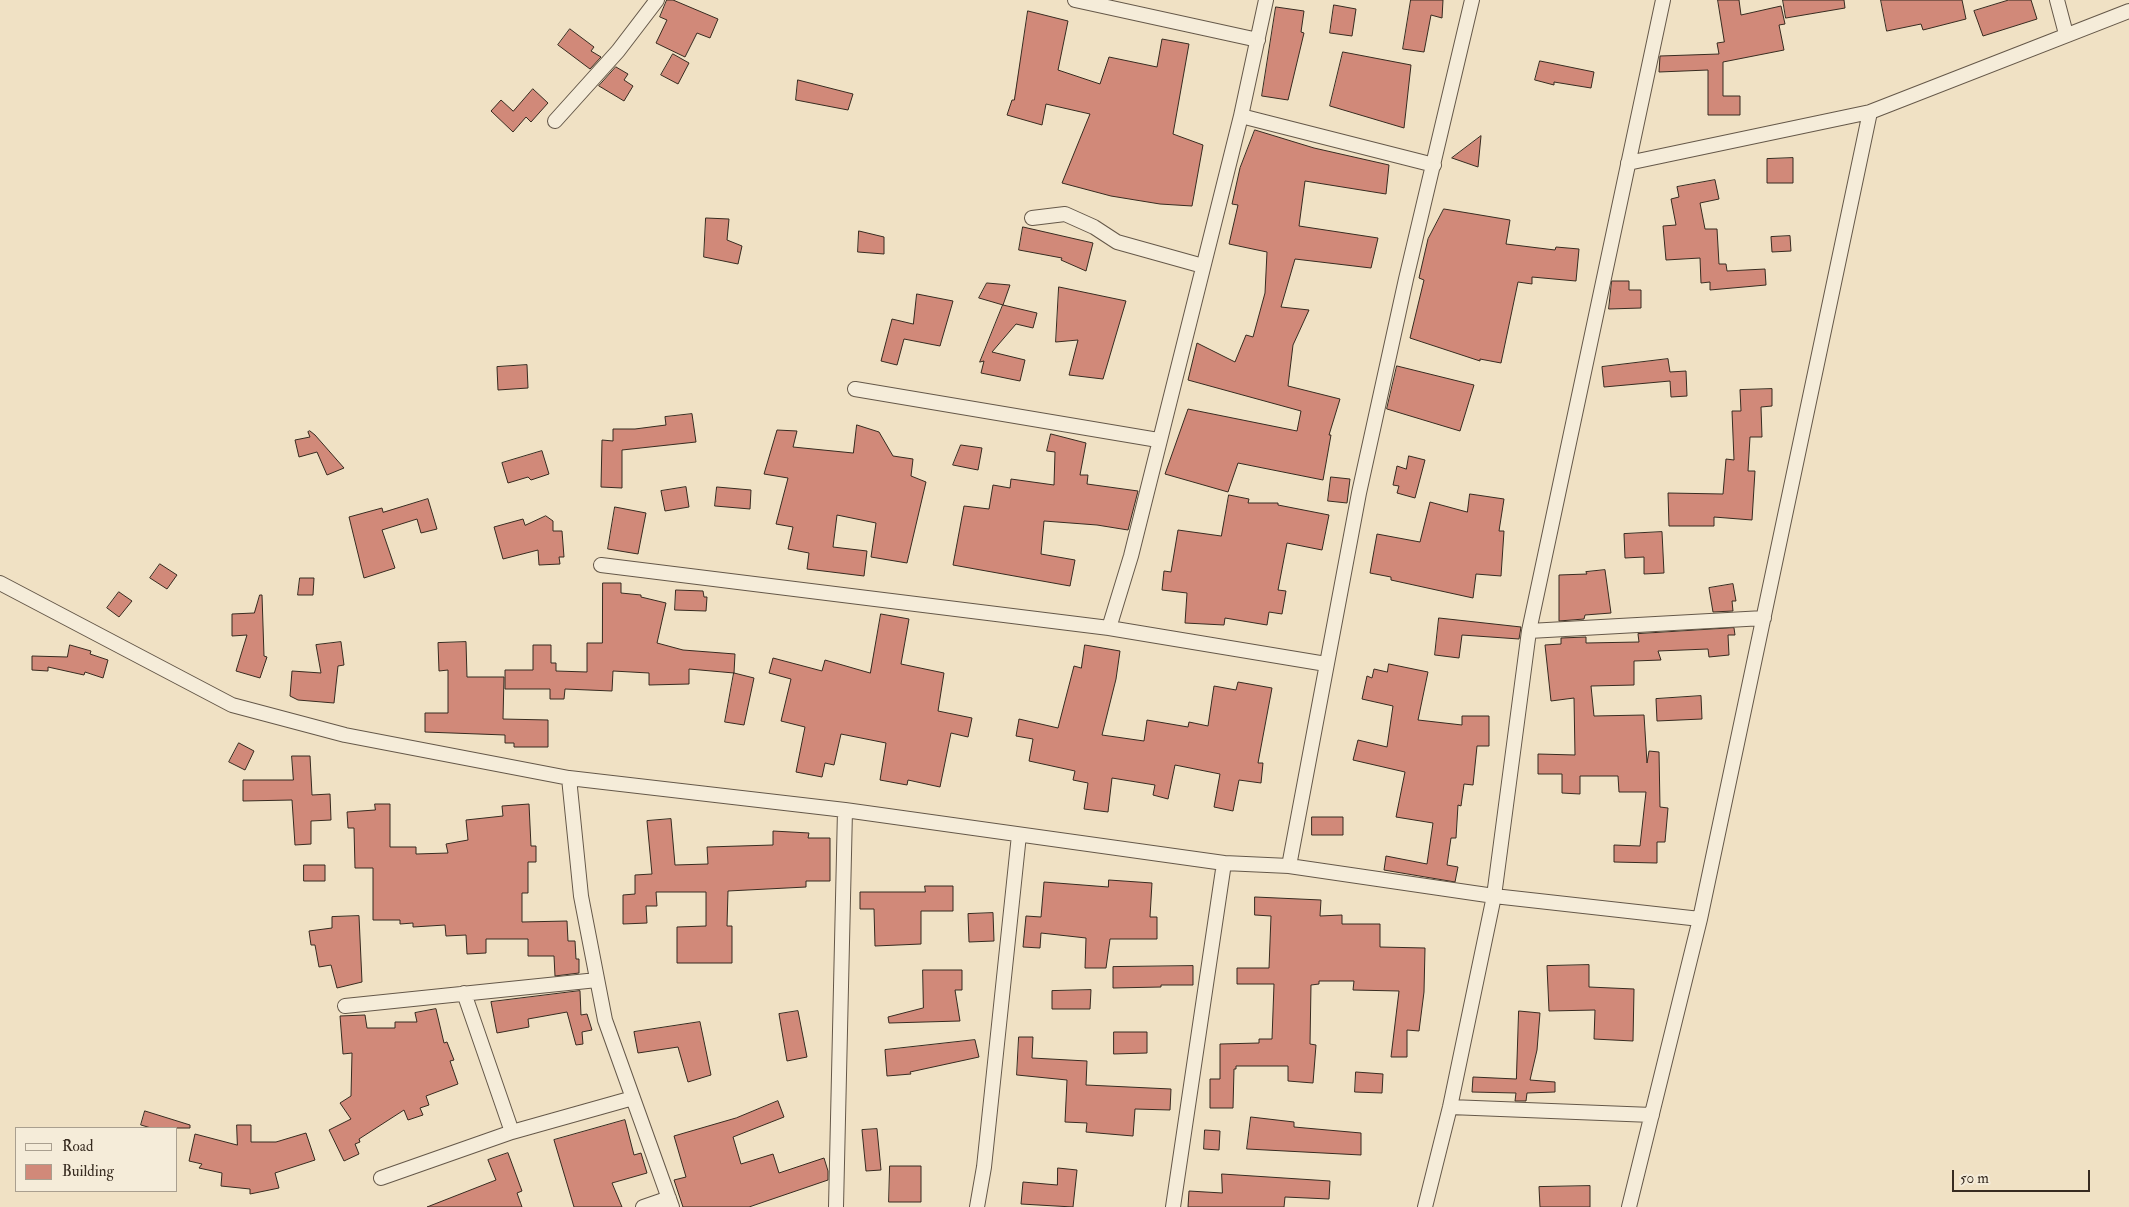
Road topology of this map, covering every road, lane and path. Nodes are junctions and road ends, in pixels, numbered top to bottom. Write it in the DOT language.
graph roads {
  1 [pos="657,0"];
  2 [pos="1075,0"];
  3 [pos="1266,0"];
  4 [pos="1472,0"];
  5 [pos="1663,0"];
  6 [pos="2057,0"];
  7 [pos="2129,11"];
  8 [pos="2066,34"];
  9 [pos="1258,40"];
  10 [pos="1870,112"];
  11 [pos="1242,116"];
  12 [pos="555,121"];
  13 [pos="1628,163"];
  14 [pos="1434,165"];
  15 [pos="1032,218"];
  16 [pos="1203,266"];
  17 [pos="855,389"];
  18 [pos="1158,440"];
  19 [pos="601,565"];
  20 [pos="0,583"];
  21 [pos="1764,618"];
  22 [pos="1109,628"];
  23 [pos="1529,631"];
  24 [pos="1326,664"];
  25 [pos="569,778"];
  26 [pos="845,810"];
  27 [pos="1019,835"];
  28 [pos="1224,863"];
  29 [pos="1289,866"];
  30 [pos="1494,896"];
  31 [pos="1700,919"];
  32 [pos="597,980"];
  33 [pos="464,993"];
  34 [pos="345,1006"];
  35 [pos="633,1098"];
  36 [pos="1450,1107"];
  37 [pos="1652,1115"];
  38 [pos="512,1132"];
  39 [pos="381,1178"];
  40 [pos="670,1202"];
  41 [pos="643,1207"];
  42 [pos="836,1207"];
  43 [pos="977,1207"];
  44 [pos="1173,1207"];
  45 [pos="1425,1207"];
  46 [pos="1629,1207"];
  1 -- 12 [label="street"];
  2 -- 9 [label="street"];
  3 -- 9 [label="street"];
  4 -- 14 [label="street"];
  5 -- 13 [label="street"];
  6 -- 8 [label="street"];
  7 -- 8 [label="street"];
  8 -- 10 [label="street"];
  9 -- 11 [label="street"];
  10 -- 13 [label="street"];
  10 -- 21 [label="street"];
  11 -- 14 [label="street"];
  11 -- 16 [label="street"];
  13 -- 23 [label="street"];
  14 -- 24 [label="street"];
  15 -- 16 [label="street"];
  16 -- 18 [label="street"];
  17 -- 18 [label="street"];
  18 -- 22 [label="street"];
  19 -- 22 [label="street"];
  20 -- 25 [label="street"];
  21 -- 23 [label="street"];
  21 -- 31 [label="street"];
  22 -- 24 [label="street"];
  23 -- 30 [label="street"];
  24 -- 29 [label="street"];
  25 -- 26 [label="street"];
  25 -- 32 [label="street"];
  26 -- 27 [label="street"];
  26 -- 42 [label="street"];
  27 -- 28 [label="street"];
  27 -- 43 [label="street"];
  28 -- 29 [label="street"];
  28 -- 44 [label="street"];
  29 -- 30 [label="street"];
  30 -- 31 [label="street"];
  30 -- 36 [label="street"];
  31 -- 37 [label="street"];
  32 -- 33 [label="street"];
  32 -- 35 [label="street"];
  33 -- 34 [label="street"];
  33 -- 38 [label="street"];
  35 -- 38 [label="street"];
  35 -- 40 [label="street"];
  36 -- 37 [label="street"];
  36 -- 45 [label="street"];
  37 -- 46 [label="street"];
  38 -- 39 [label="street"];
  40 -- 41 [label="street"];
}
